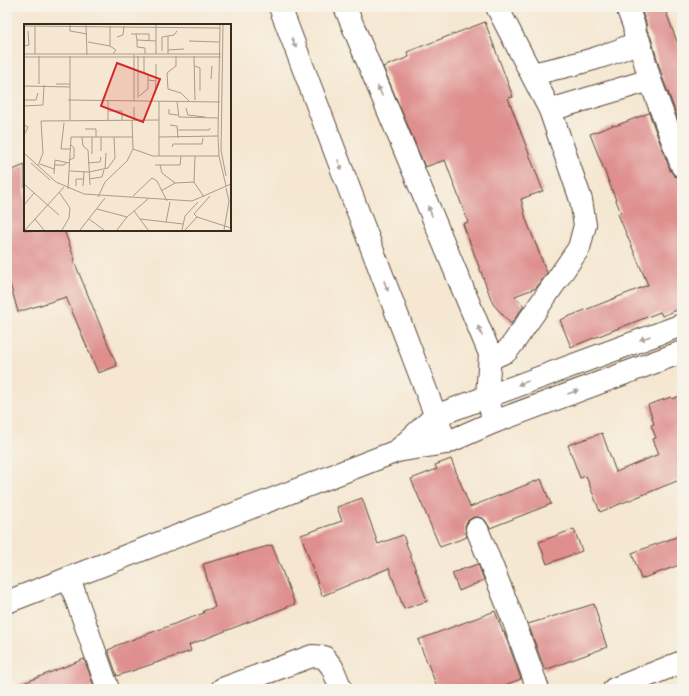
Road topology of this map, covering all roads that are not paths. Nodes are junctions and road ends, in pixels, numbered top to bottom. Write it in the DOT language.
graph roads {
  1 [pos="280,7"];
  2 [pos="345,7"];
  3 [pos="497,7"];
  4 [pos="627,7"];
  5 [pos="639,41"];
  6 [pos="532,74"];
  7 [pos="650,80"];
  8 [pos="550,110"];
  9 [pos="682,166"];
  10 [pos="682,325"];
  11 [pos="682,352"];
  12 [pos="490,354"];
  13 [pos="487,396"];
  14 [pos="435,416"];
  15 [pos="494,422"];
  16 [pos="446,443"];
  17 [pos="397,452"];
  18 [pos="477,529"];
  19 [pos="69,578"];
  20 [pos="7,602"];
  21 [pos="682,662"];
  22 [pos="108,689"];
  23 [pos="222,689"];
  24 [pos="341,689"];
  25 [pos="538,689"];
  26 [pos="614,689"];
  1 -- 14 [label="street, one-way"];
  12 -- 2 [label="street, one-way"];
  3 -- 6 [label="street"];
  4 -- 5 [label="street"];
  5 -- 6 [label="street"];
  5 -- 7 [label="street"];
  6 -- 8 [label="street"];
  7 -- 8 [label="street"];
  7 -- 9 [label="street"];
  8 -- 12 [label="street"];
  10 -- 13 [label="street, one-way"];
  15 -- 11 [label="street, one-way"];
  12 -- 13 [label="street"];
  13 -- 14 [label="street"];
  13 -- 15 [label="street"];
  14 -- 16 [label="street"];
  14 -- 17 [label="street"];
  15 -- 16 [label="street"];
  16 -- 17 [label="street"];
  17 -- 19 [label="street"];
  18 -- 25 [label="street"];
  19 -- 20 [label="street"];
  19 -- 22 [label="street"];
  21 -- 26 [label="street"];
  23 -- 24 [label="street"];
}
